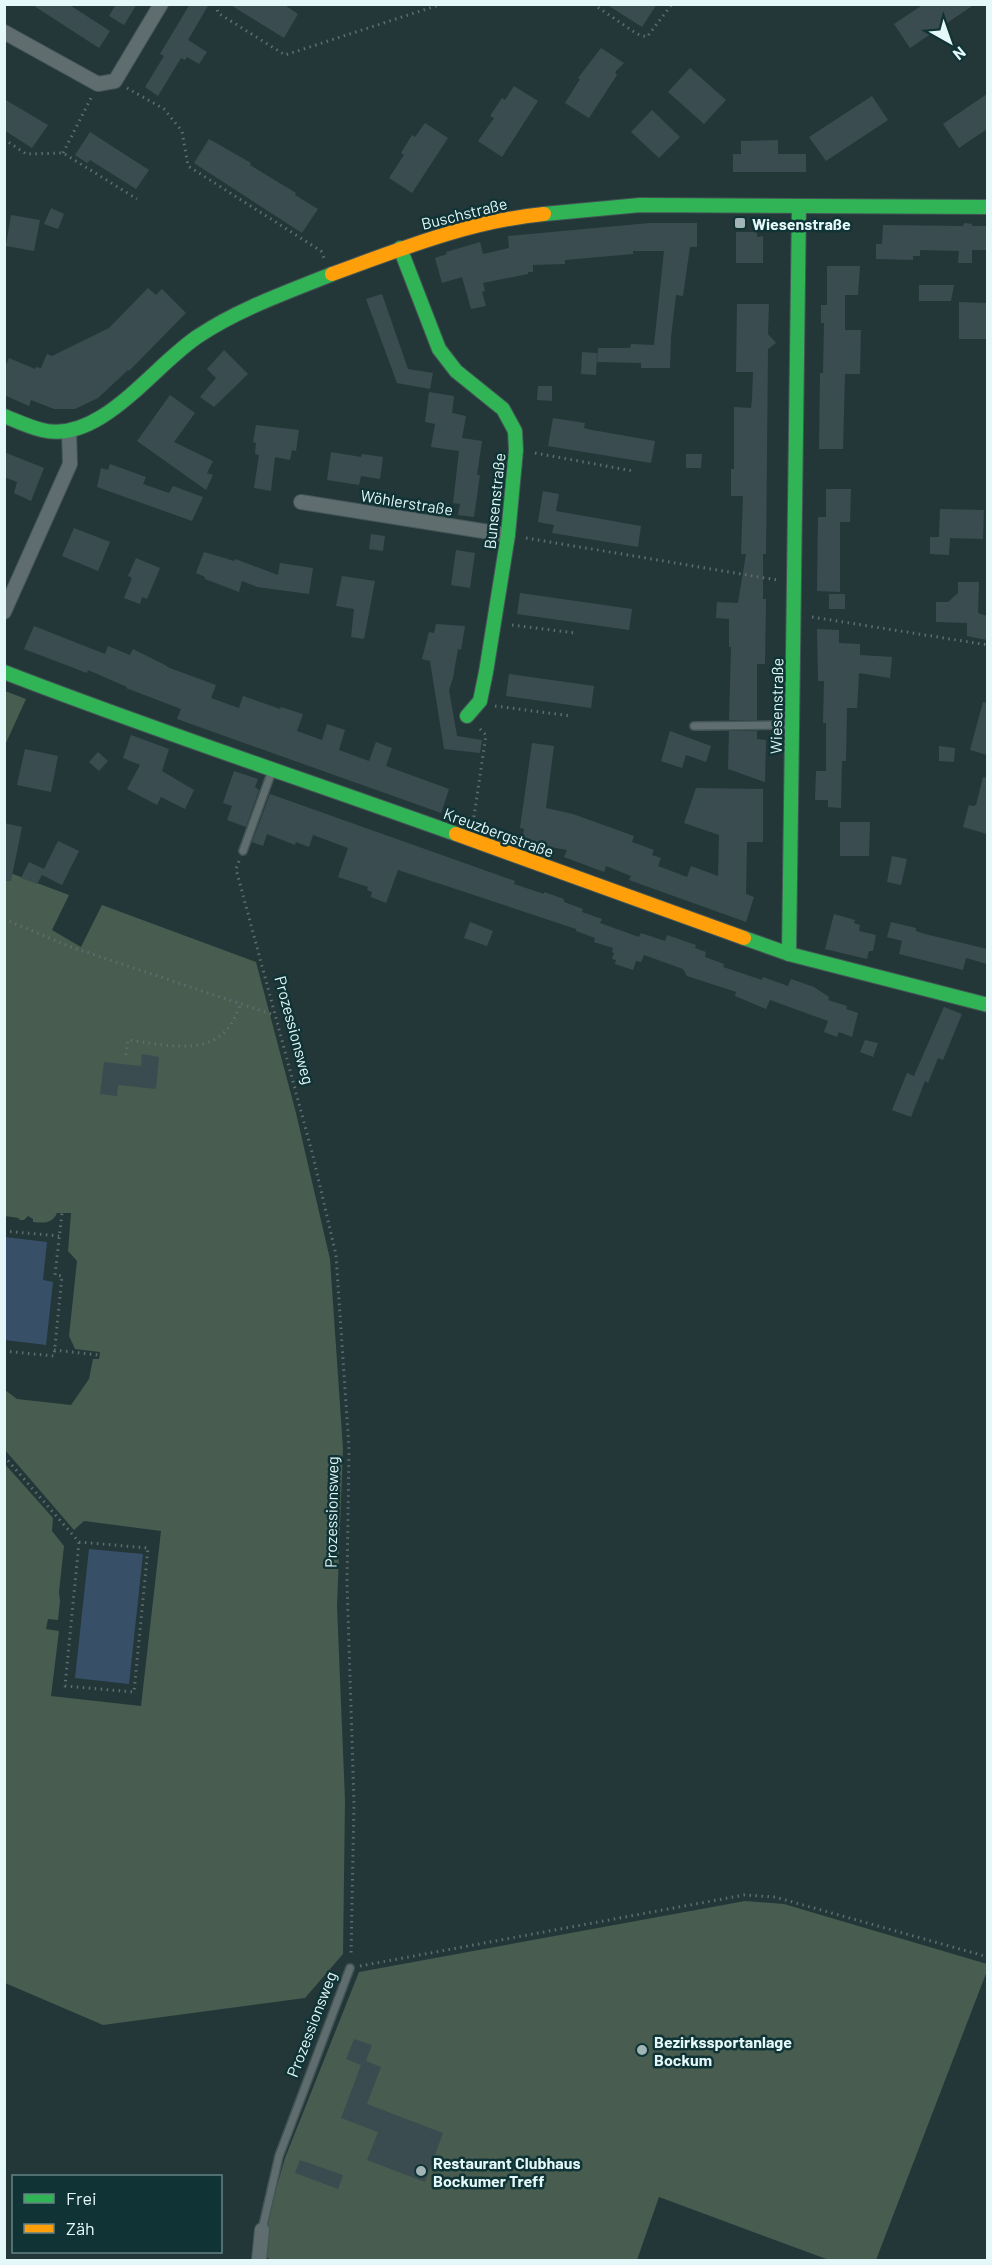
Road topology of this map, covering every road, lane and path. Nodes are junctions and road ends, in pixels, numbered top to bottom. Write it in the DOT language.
graph roads {
  1 [pos="161,4"];
  2 [pos="216,4"];
  3 [pos="442,4"];
  4 [pos="593,4"];
  5 [pos="672,4"];
  6 [pos="4,32"];
  7 [pos="116,81"];
  8 [pos="98,84"];
  9 [pos="4,139"];
  10 [pos="63,153"];
  11 [pos="137,199"];
  12 [pos="799,206"];
  13 [pos="987,207"];
  14 [pos="400,248"];
  15 [pos="332,274"];
  16 [pos="4,416"];
  17 [pos="69,431"];
  18 [pos="516,450"];
  19 [pos="633,471"];
  20 [pos="302,502"];
  21 [pos="508,535"];
  22 [pos="794,582"];
  23 [pos="4,612"];
  24 [pos="794,614"];
  25 [pos="494,622"];
  26 [pos="575,633"];
  27 [pos="987,645"];
  28 [pos="4,672"];
  29 [pos="480,701"];
  30 [pos="571,716"];
  31 [pos="467,717"];
  32 [pos="792,725"];
  33 [pos="694,726"];
  34 [pos="273,768"];
  35 [pos="469,839"];
  36 [pos="243,851"];
  37 [pos="4,919"];
  38 [pos="789,954"];
  39 [pos="241,1005"];
  40 [pos="987,1005"];
  41 [pos="274,1015"];
  42 [pos="126,1054"];
  43 [pos="62,1213"];
  44 [pos="4,1230"];
  45 [pos="59,1236"];
  46 [pos="54,1350"];
  47 [pos="4,1351"];
  48 [pos="99,1355"];
  49 [pos="4,1456"];
  50 [pos="79,1542"];
  51 [pos="987,1957"];
  52 [pos="351,1968"];
  53 [pos="262,2230"];
  54 [pos="259,2260"];
  1 -- 7 [label="street"];
  2 -- 3 [label="path"];
  4 -- 5 [label="path"];
  6 -- 8 [label="street"];
  7 -- 8 [label="street"];
  7 -- 15 [label="path"];
  8 -- 10 [label="path"];
  9 -- 10 [label="path"];
  10 -- 11 [label="path"];
  12 -- 13 [label="street, Buschstraße"];
  12 -- 14 [label="street, Buschstraße"];
  12 -- 22 [label="street, Wiesenstraße"];
  14 -- 15 [label="street, Buschstraße"];
  14 -- 18 [label="street, Bunsenstraße"];
  15 -- 17 [label="street, Buschstraße"];
  16 -- 17 [label="street, Buschstraße"];
  17 -- 23 [label="street"];
  18 -- 19 [label="path"];
  18 -- 21 [label="street, Bunsenstraße"];
  20 -- 21 [label="street, Wöhlerstraße"];
  21 -- 22 [label="path"];
  21 -- 25 [label="street, Bunsenstraße"];
  22 -- 24 [label="street, Wiesenstraße"];
  24 -- 27 [label="path"];
  24 -- 32 [label="street, Wiesenstraße"];
  25 -- 26 [label="path"];
  25 -- 29 [label="street, Bunsenstraße"];
  28 -- 34 [label="street, Kreuzbergstraße"];
  29 -- 30 [label="path"];
  29 -- 31 [label="street, Bunsenstraße"];
  31 -- 35 [label="path"];
  32 -- 33 [label="lane"];
  32 -- 38 [label="street, Wiesenstraße"];
  34 -- 35 [label="street, Kreuzbergstraße"];
  34 -- 36 [label="lane"];
  35 -- 38 [label="street, Kreuzbergstraße"];
  36 -- 41 [label="path, Prozessionsweg"];
  37 -- 39 [label="path"];
  38 -- 40 [label="street, Kreuzbergstraße"];
  39 -- 41 [label="path"];
  39 -- 42 [label="path"];
  41 -- 52 [label="path, Prozessionsweg"];
  43 -- 45 [label="path"];
  44 -- 45 [label="path"];
  45 -- 46 [label="path"];
  46 -- 47 [label="path"];
  46 -- 48 [label="path"];
  49 -- 50 [label="path"];
  50 -- 50 [label="path"];
  51 -- 52 [label="path"];
  52 -- 53 [label="lane, Prozessionsweg"];
  53 -- 54 [label="street, Prozessionsweg"];
}
